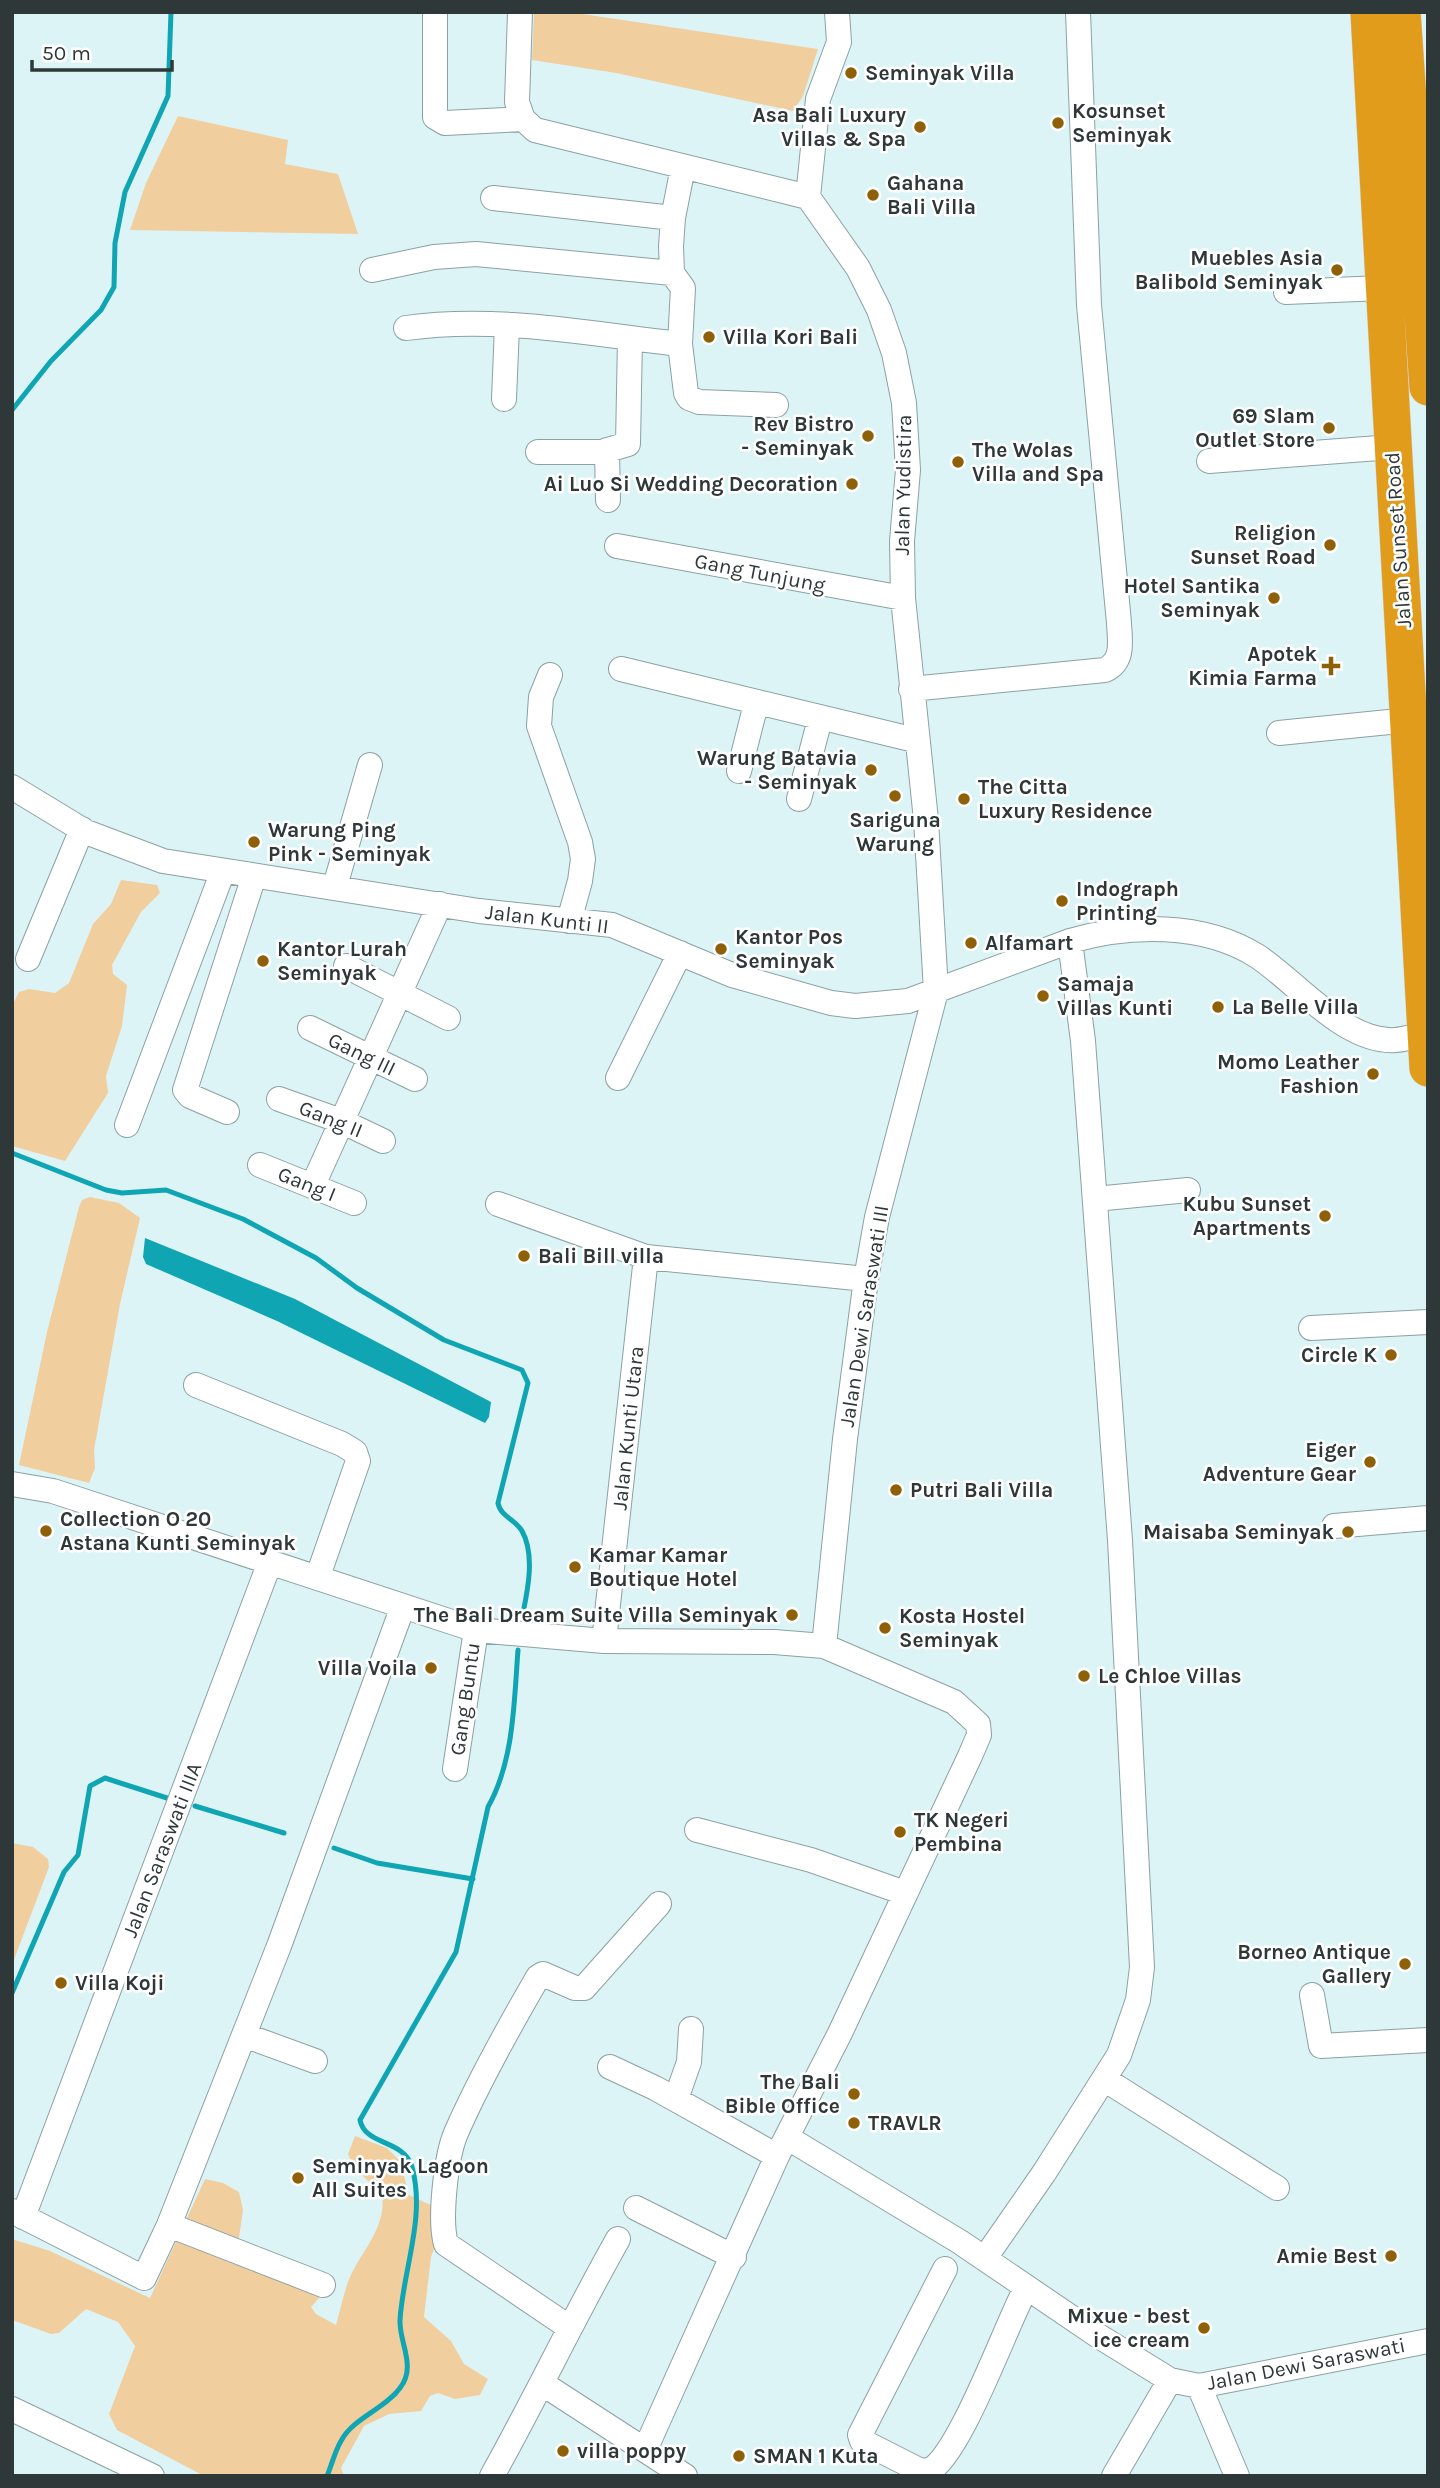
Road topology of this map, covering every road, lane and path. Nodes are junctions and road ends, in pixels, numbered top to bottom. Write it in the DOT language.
graph roads {
  1 [pos="435,12"];
  2 [pos="520,12"];
  3 [pos="837,12"];
  4 [pos="1078,12"];
  5 [pos="1369,12"];
  6 [pos="1402,12"];
  7 [pos="523,120"];
  8 [pos="683,167"];
  9 [pos="808,197"];
  10 [pos="493,198"];
  11 [pos="673,218"];
  12 [pos="372,270"];
  13 [pos="672,273"];
  14 [pos="1382,288"];
  15 [pos="1286,292"];
  16 [pos="507,326"];
  17 [pos="406,328"];
  18 [pos="630,338"];
  19 [pos="680,344"];
  20 [pos="1428,387"];
  21 [pos="504,399"];
  22 [pos="776,405"];
  23 [pos="1392,447"];
  24 [pos="607,450"];
  25 [pos="538,452"];
  26 [pos="1209,461"];
  27 [pos="608,500"];
  28 [pos="617,546"];
  29 [pos="903,598"];
  30 [pos="621,670"];
  31 [pos="550,675"];
  32 [pos="911,689"];
  33 [pos="756,704"];
  34 [pos="820,719"];
  35 [pos="1409,720"];
  36 [pos="1279,733"];
  37 [pos="915,740"];
  38 [pos="370,765"];
  39 [pos="739,771"];
  40 [pos="12,787"];
  41 [pos="799,799"];
  42 [pos="82,830"];
  43 [pos="223,870"];
  44 [pos="254,876"];
  45 [pos="335,886"];
  46 [pos="440,904"];
  47 [pos="569,921"];
  48 [pos="1070,941"];
  49 [pos="680,953"];
  50 [pos="28,958"];
  51 [pos="346,966"];
  52 [pos="936,991"];
  53 [pos="399,993"];
  54 [pos="448,1018"];
  55 [pos="310,1028"];
  56 [pos="1427,1046"];
  57 [pos="370,1058"];
  58 [pos="618,1078"];
  59 [pos="415,1079"];
  60 [pos="279,1099"];
  61 [pos="227,1112"];
  62 [pos="341,1121"];
  63 [pos="127,1125"];
  64 [pos="383,1141"];
  65 [pos="260,1165"];
  66 [pos="313,1185"];
  67 [pos="1188,1190"];
  68 [pos="1095,1199"];
  69 [pos="354,1203"];
  70 [pos="498,1203"];
  71 [pos="646,1257"];
  72 [pos="866,1279"];
  73 [pos="1428,1322"];
  74 [pos="1311,1328"];
  75 [pos="196,1384"];
  76 [pos="12,1484"];
  77 [pos="1428,1518"];
  78 [pos="1334,1526"];
  79 [pos="270,1562"];
  80 [pos="317,1576"];
  81 [pos="403,1606"];
  82 [pos="476,1630"];
  83 [pos="604,1642"];
  84 [pos="824,1646"];
  85 [pos="455,1769"];
  86 [pos="697,1830"];
  87 [pos="905,1893"];
  88 [pos="659,1904"];
  89 [pos="1312,1995"];
  90 [pos="691,2029"];
  91 [pos="244,2035"];
  92 [pos="1428,2040"];
  93 [pos="315,2061"];
  94 [pos="610,2067"];
  95 [pos="1104,2079"];
  96 [pos="676,2099"];
  97 [pos="782,2147"];
  98 [pos="1277,2188"];
  99 [pos="636,2208"];
  100 [pos="18,2214"];
  101 [pos="169,2225"];
  102 [pos="618,2239"];
  103 [pos="734,2257"];
  104 [pos="985,2259"];
  105 [pos="944,2269"];
  106 [pos="323,2286"];
  107 [pos="1026,2288"];
  108 [pos="570,2328"];
  109 [pos="1428,2341"];
  110 [pos="1170,2381"];
  111 [pos="543,2384"];
  112 [pos="1199,2386"];
  113 [pos="12,2409"];
  114 [pos="645,2449"];
  115 [pos="152,2476"];
  116 [pos="492,2476"];
  117 [pos="685,2476"];
  118 [pos="1114,2476"];
  119 [pos="1237,2476"];
  1 -- 7 [label="street"];
  2 -- 7 [label="street"];
  3 -- 9 [label="street"];
  4 -- 32 [label="street"];
  5 -- 14 [label="highway, Jalan Sunset Road"];
  6 -- 20 [label="highway"];
  7 -- 8 [label="street"];
  8 -- 9 [label="street"];
  8 -- 11 [label="street"];
  9 -- 29 [label="street, Jalan Yudistira"];
  10 -- 11 [label="street"];
  11 -- 13 [label="street"];
  12 -- 13 [label="street"];
  13 -- 19 [label="street"];
  14 -- 15 [label="street"];
  14 -- 23 [label="highway, Jalan Sunset Road"];
  16 -- 17 [label="street"];
  16 -- 18 [label="street"];
  16 -- 21 [label="street"];
  18 -- 19 [label="street"];
  18 -- 24 [label="street"];
  19 -- 22 [label="street"];
  23 -- 26 [label="street"];
  23 -- 35 [label="highway, Jalan Sunset Road"];
  24 -- 25 [label="street"];
  24 -- 27 [label="street"];
  28 -- 29 [label="street, Gang Tunjung"];
  29 -- 32 [label="street, Jalan Yudistira"];
  30 -- 33 [label="street"];
  31 -- 47 [label="street"];
  32 -- 37 [label="street, Jalan Yudistira"];
  33 -- 34 [label="street"];
  33 -- 39 [label="street"];
  34 -- 37 [label="street"];
  34 -- 41 [label="street"];
  35 -- 36 [label="street"];
  35 -- 56 [label="highway, Jalan Sunset Road"];
  37 -- 52 [label="street, Jalan Yudistira"];
  38 -- 45 [label="street"];
  40 -- 42 [label="street, Jalan Kunti II"];
  42 -- 43 [label="street, Jalan Kunti II"];
  42 -- 50 [label="street"];
  43 -- 44 [label="street, Jalan Kunti II"];
  43 -- 63 [label="street"];
  44 -- 45 [label="street, Jalan Kunti II"];
  44 -- 61 [label="street"];
  45 -- 46 [label="street, Jalan Kunti II"];
  46 -- 47 [label="street, Jalan Kunti II"];
  46 -- 53 [label="street"];
  47 -- 49 [label="street, Jalan Kunti II"];
  48 -- 52 [label="street, Jalan Kunti II"];
  48 -- 56 [label="street, Jalan Kunti II"];
  48 -- 68 [label="street"];
  49 -- 52 [label="street, Jalan Kunti II"];
  49 -- 58 [label="street"];
  51 -- 53 [label="street"];
  52 -- 72 [label="street, Jalan Dewi Saraswati III"];
  53 -- 54 [label="street"];
  53 -- 57 [label="street"];
  55 -- 57 [label="street, Gang III"];
  57 -- 59 [label="street, Gang III"];
  57 -- 62 [label="street"];
  60 -- 62 [label="street, Gang II"];
  62 -- 64 [label="street, Gang II"];
  62 -- 66 [label="street"];
  65 -- 66 [label="street, Gang I"];
  66 -- 69 [label="street, Gang I"];
  67 -- 68 [label="street"];
  68 -- 95 [label="street"];
  70 -- 71 [label="street"];
  71 -- 72 [label="street"];
  71 -- 83 [label="street, Jalan Kunti Utara"];
  72 -- 84 [label="street, Jalan Dewi Saraswati III"];
  73 -- 74 [label="street"];
  75 -- 80 [label="street"];
  76 -- 79 [label="street"];
  77 -- 78 [label="street"];
  79 -- 80 [label="street"];
  79 -- 100 [label="street, Jalan Saraswati IIIA"];
  80 -- 81 [label="street"];
  81 -- 82 [label="street"];
  81 -- 91 [label="street"];
  82 -- 83 [label="street"];
  82 -- 85 [label="street, Gang Buntu"];
  83 -- 84 [label="street"];
  84 -- 87 [label="street"];
  86 -- 87 [label="street"];
  87 -- 97 [label="street"];
  88 -- 108 [label="street"];
  89 -- 92 [label="street"];
  90 -- 96 [label="street"];
  91 -- 93 [label="street"];
  91 -- 101 [label="street"];
  94 -- 96 [label="street"];
  95 -- 98 [label="street"];
  95 -- 104 [label="street"];
  96 -- 97 [label="street"];
  97 -- 103 [label="street"];
  97 -- 104 [label="street"];
  99 -- 103 [label="street"];
  100 -- 101 [label="street"];
  101 -- 106 [label="street"];
  102 -- 108 [label="street"];
  103 -- 114 [label="street"];
  104 -- 107 [label="street"];
  105 -- 107 [label="street"];
  107 -- 110 [label="street"];
  108 -- 111 [label="street"];
  109 -- 112 [label="street, Jalan Dewi Saraswati"];
  110 -- 112 [label="street, Jalan Dewi Saraswati"];
  110 -- 118 [label="street"];
  111 -- 114 [label="street"];
  111 -- 116 [label="street"];
  112 -- 119 [label="street"];
  113 -- 115 [label="street"];
  114 -- 117 [label="street"];
}
